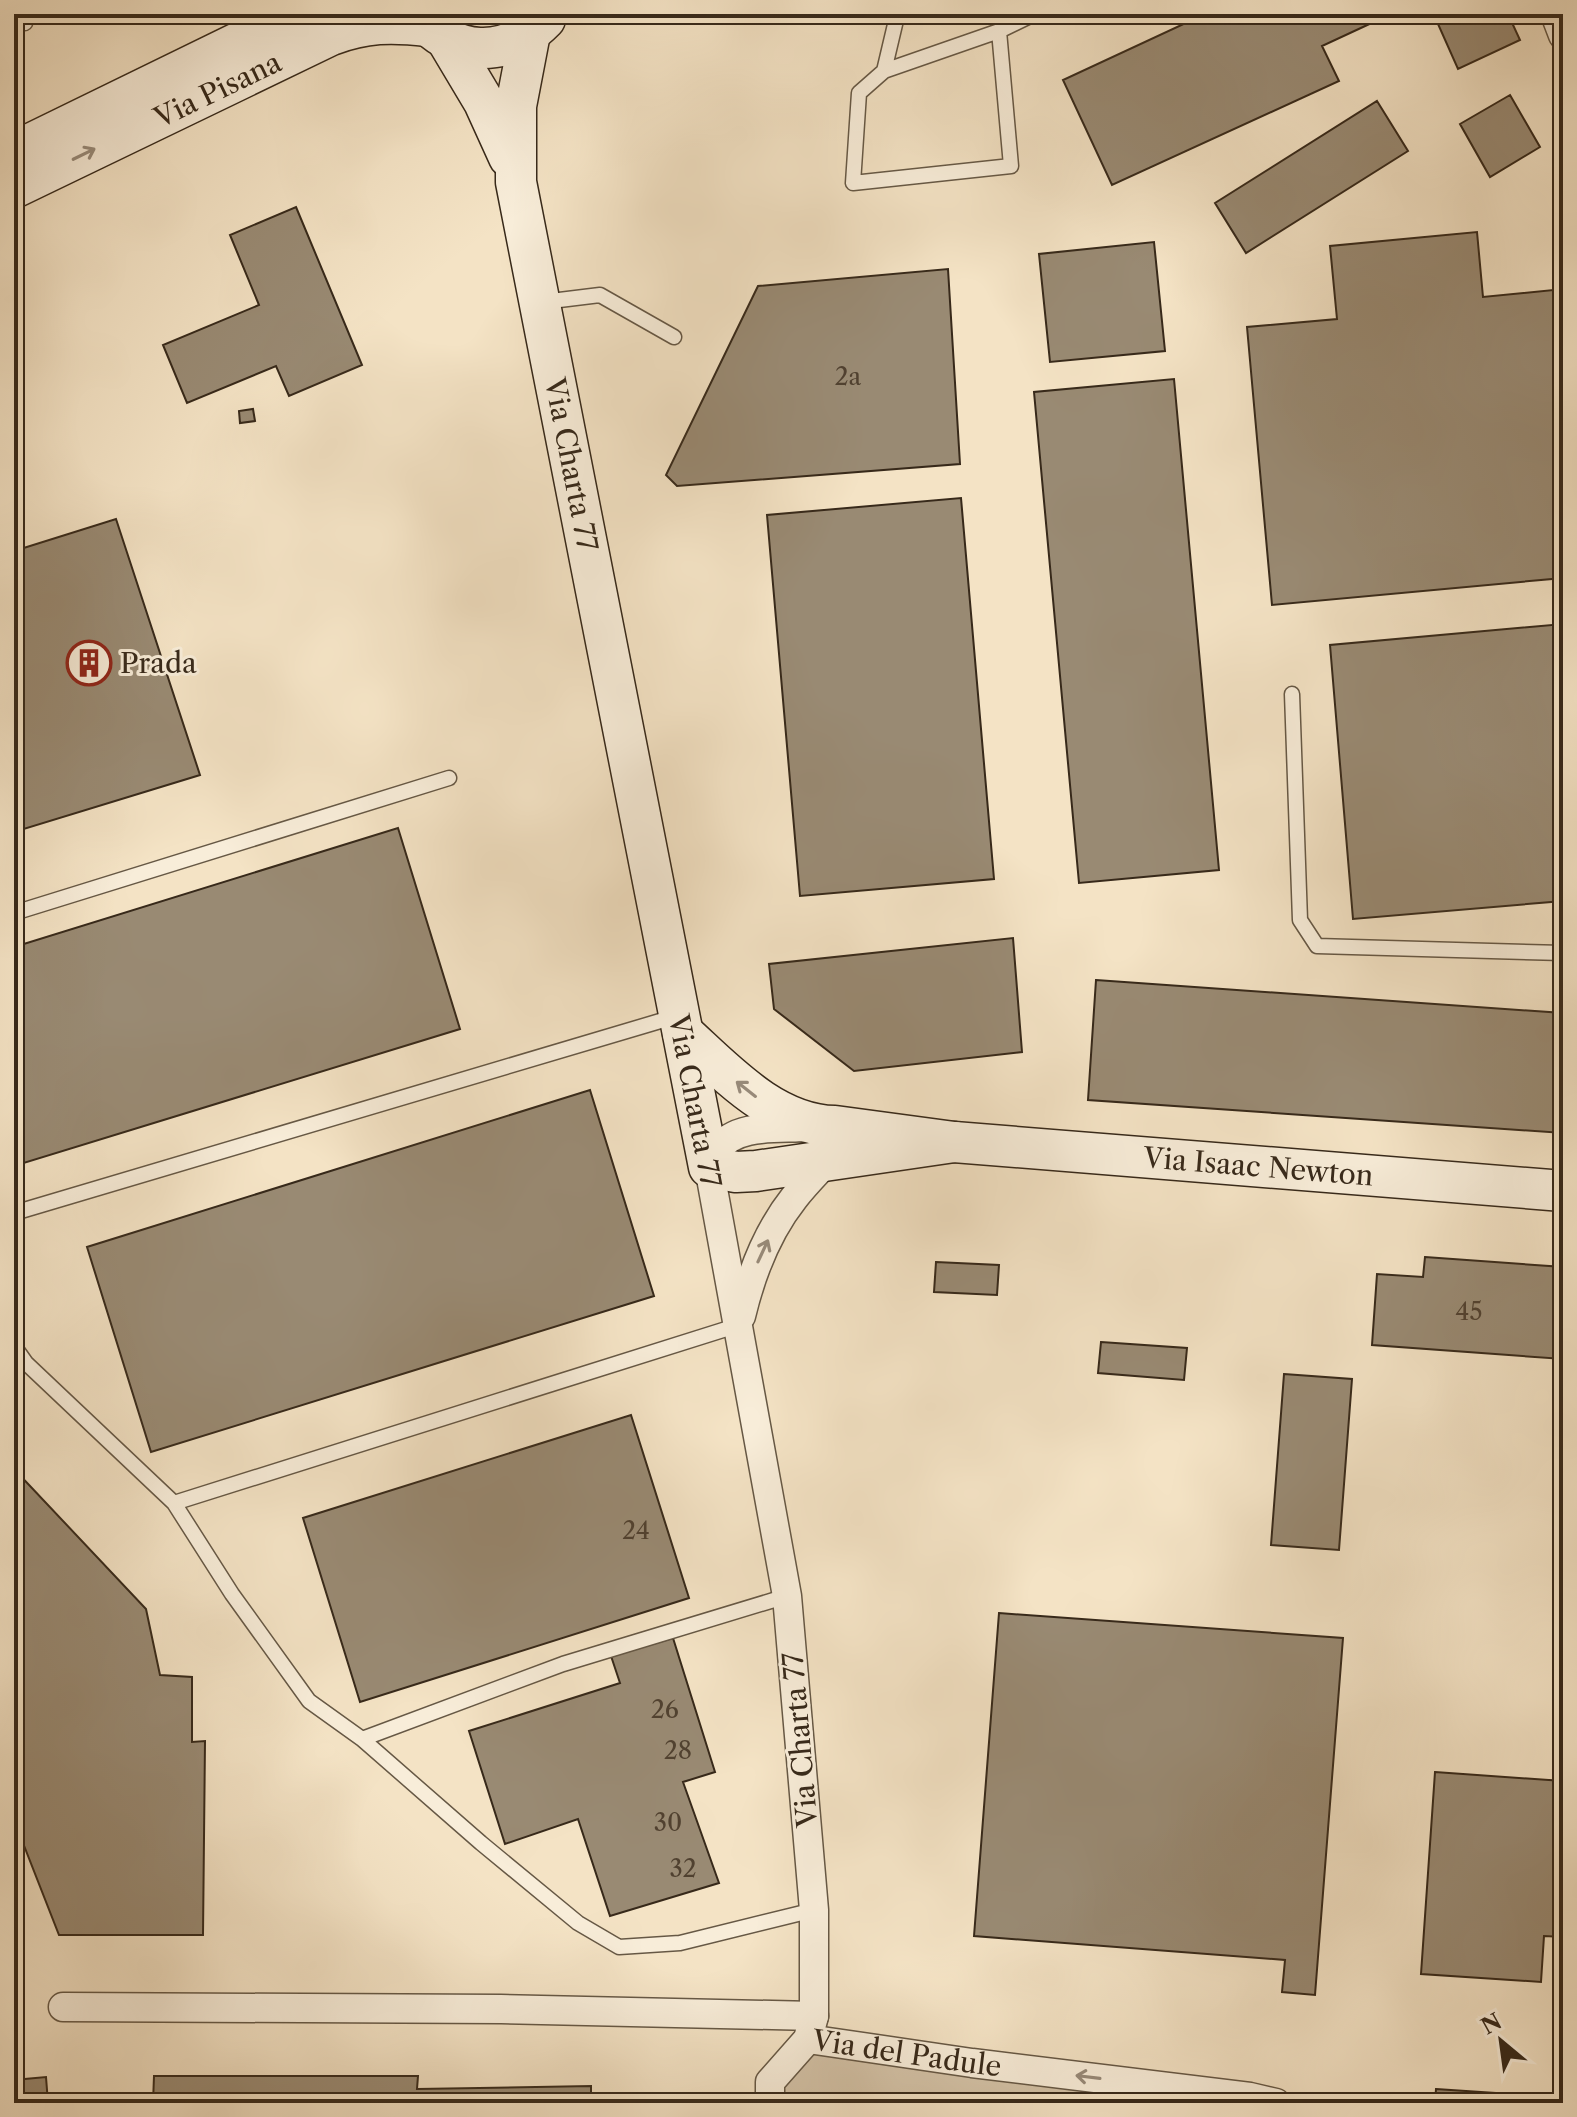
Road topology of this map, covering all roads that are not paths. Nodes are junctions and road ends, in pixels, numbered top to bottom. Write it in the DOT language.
graph roads {
  1 [pos="297,14"];
  2 [pos="901,14"];
  3 [pos="1034,14"];
  4 [pos="1555,14"];
  5 [pos="540,23"];
  6 [pos="431,27"];
  7 [pos="999,31"];
  8 [pos="1563,35"];
  9 [pos="884,71"];
  10 [pos="14,152"];
  11 [pos="514,171"];
  12 [pos="14,188"];
  13 [pos="538,302"];
  14 [pos="674,337"];
  15 [pos="1292,694"];
  16 [pos="449,778"];
  17 [pos="14,913"];
  18 [pos="1563,953"];
  19 [pos="681,1024"];
  20 [pos="823,1143"];
  21 [pos="709,1167"];
  22 [pos="1563,1191"];
  23 [pos="14,1213"];
  24 [pos="739,1325"];
  25 [pos="14,1346"];
  26 [pos="174,1503"];
  27 [pos="787,1596"];
  28 [pos="362,1739"];
  29 [pos="814,1910"];
  30 [pos="63,2007"];
  31 [pos="811,2028"];
  32 [pos="770,2103"];
  33 [pos="1276,2103"];
  1 -- 10 [label="street, Via Pisana"];
  2 -- 9 [label="lane"];
  3 -- 7 [label="lane"];
  4 -- 8 [label="street"];
  5 -- 6 [label="street, Via Pisana"];
  5 -- 11 [label="street, Via Charta 77"];
  6 -- 11 [label="street, Via Charta 77"];
  12 -- 6 [label="street, Via Pisana, one-way"];
  7 -- 9 [label="lane"];
  7 -- 9 [label="lane"];
  11 -- 13 [label="street, Via Charta 77"];
  13 -- 14 [label="lane"];
  13 -- 19 [label="street, Via Charta 77"];
  15 -- 18 [label="lane"];
  16 -- 17 [label="lane"];
  20 -- 19 [label="street, Via Isaac Newton, one-way"];
  19 -- 21 [label="street, Via Charta 77"];
  19 -- 23 [label="lane"];
  20 -- 21 [label="street, Via Isaac Newton"];
  20 -- 22 [label="street, Via Isaac Newton"];
  24 -- 20 [label="street, one-way"];
  21 -- 24 [label="street, Via Charta 77"];
  24 -- 26 [label="lane"];
  24 -- 27 [label="street, Via Charta 77"];
  25 -- 26 [label="lane"];
  26 -- 28 [label="lane"];
  27 -- 28 [label="lane"];
  27 -- 29 [label="street, Via Charta 77"];
  28 -- 29 [label="lane"];
  29 -- 31 [label="street, Via Charta 77"];
  30 -- 31 [label="street"];
  31 -- 32 [label="street, Via del Padule"];
  33 -- 31 [label="street, Via del Padule, one-way"];
}
